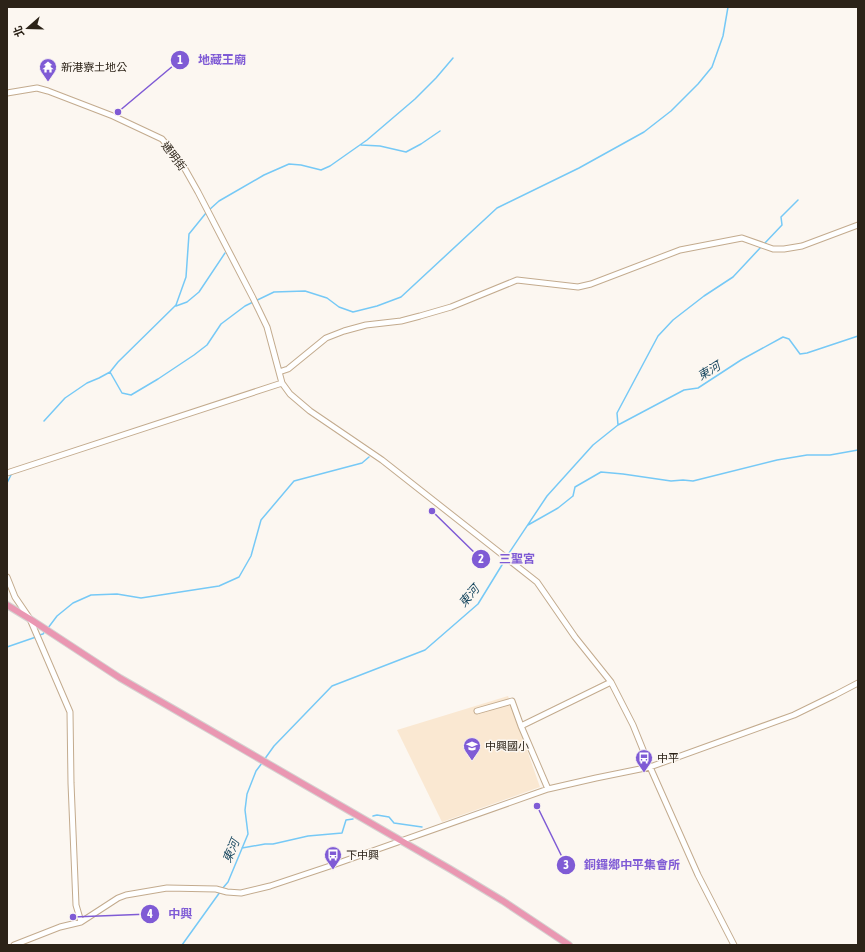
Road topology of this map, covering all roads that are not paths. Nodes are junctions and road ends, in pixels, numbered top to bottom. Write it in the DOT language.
graph roads {
  1 [pos="7,92"];
  2 [pos="858,225"];
  3 [pos="280,372"];
  4 [pos="282,383"];
  5 [pos="8,473"];
  6 [pos="7,577"];
  7 [pos="7,605"];
  8 [pos="30,619"];
  9 [pos="611,682"];
  10 [pos="858,682"];
  11 [pos="477,711"];
  12 [pos="521,726"];
  13 [pos="650,767"];
  14 [pos="548,789"];
  15 [pos="402,841"];
  16 [pos="80,922"];
  17 [pos="14,945"];
  18 [pos="570,945"];
  19 [pos="734,945"];
  1 -- 3 [label="street, 通明街"];
  2 -- 3 [label="street"];
  3 -- 4 [label="street, 通明街"];
  4 -- 5 [label="street"];
  4 -- 9 [label="street"];
  6 -- 8 [label="street"];
  7 -- 8 [label="main road"];
  8 -- 15 [label="main road"];
  8 -- 16 [label="street"];
  9 -- 12 [label="street"];
  9 -- 13 [label="street"];
  10 -- 13 [label="street"];
  11 -- 12 [label="street"];
  12 -- 14 [label="street"];
  13 -- 14 [label="street"];
  13 -- 19 [label="street"];
  14 -- 15 [label="street"];
  15 -- 16 [label="street"];
  15 -- 18 [label="main road"];
  16 -- 17 [label="street"];
}
